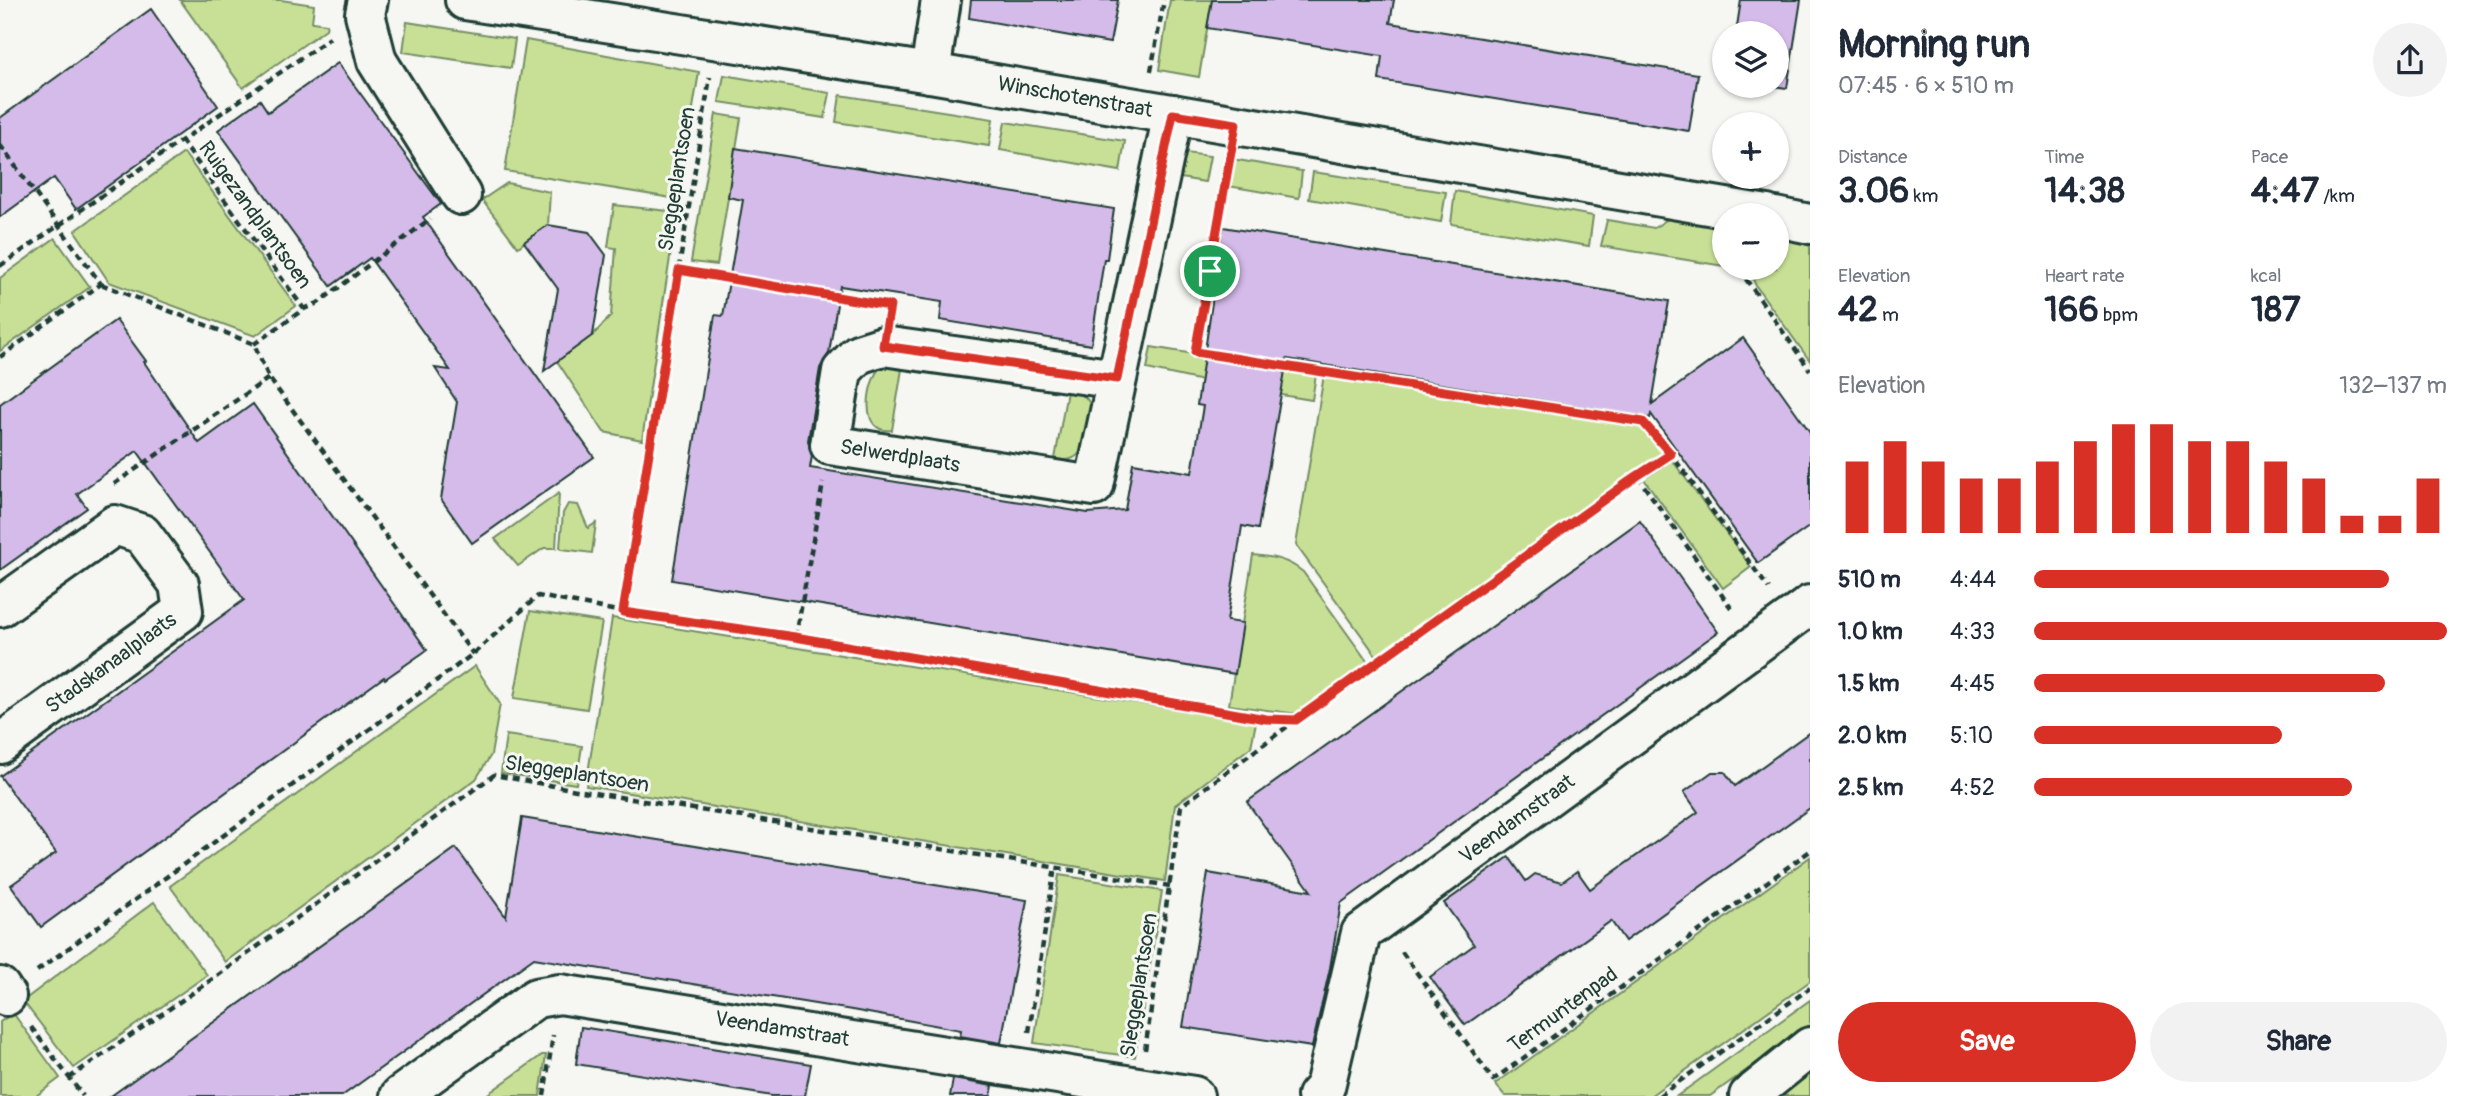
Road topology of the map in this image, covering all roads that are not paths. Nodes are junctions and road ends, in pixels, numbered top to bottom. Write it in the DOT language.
graph roads {
  1 [pos="464,0"];
  2 [pos="942,0"];
  3 [pos="367,7"];
  4 [pos="930,73"];
  5 [pos="1159,112"];
  6 [pos="461,195"];
  7 [pos="1712,206"];
  8 [pos="1789,220"];
  9 [pos="1810,224"];
  10 [pos="1117,379"];
  11 [pos="0,607"];
  12 [pos="1800,612"];
  13 [pos="0,744"];
  14 [pos="1810,1047"];
  15 [pos="400,1096"];
  16 [pos="1194,1096"];
  17 [pos="1317,1096"];
  18 [pos="1749,1096"];
  1 -- 4 [label="street, Winschotenstraat"];
  2 -- 4 [label="street"];
  3 -- 6 [label="street"];
  4 -- 5 [label="street, Winschotenstraat"];
  5 -- 7 [label="street, Winschotenstraat"];
  5 -- 10 [label="street, Selwerdplaats"];
  8 -- 9 [label="street"];
  10 -- 10 [label="street, Selwerdplaats"];
  11 -- 13 [label="street, Stadskanaalplaats"];
  12 -- 17 [label="street, Veendamstraat"];
  14 -- 18 [label="street"];
  15 -- 16 [label="street, Veendamstraat"];
}
